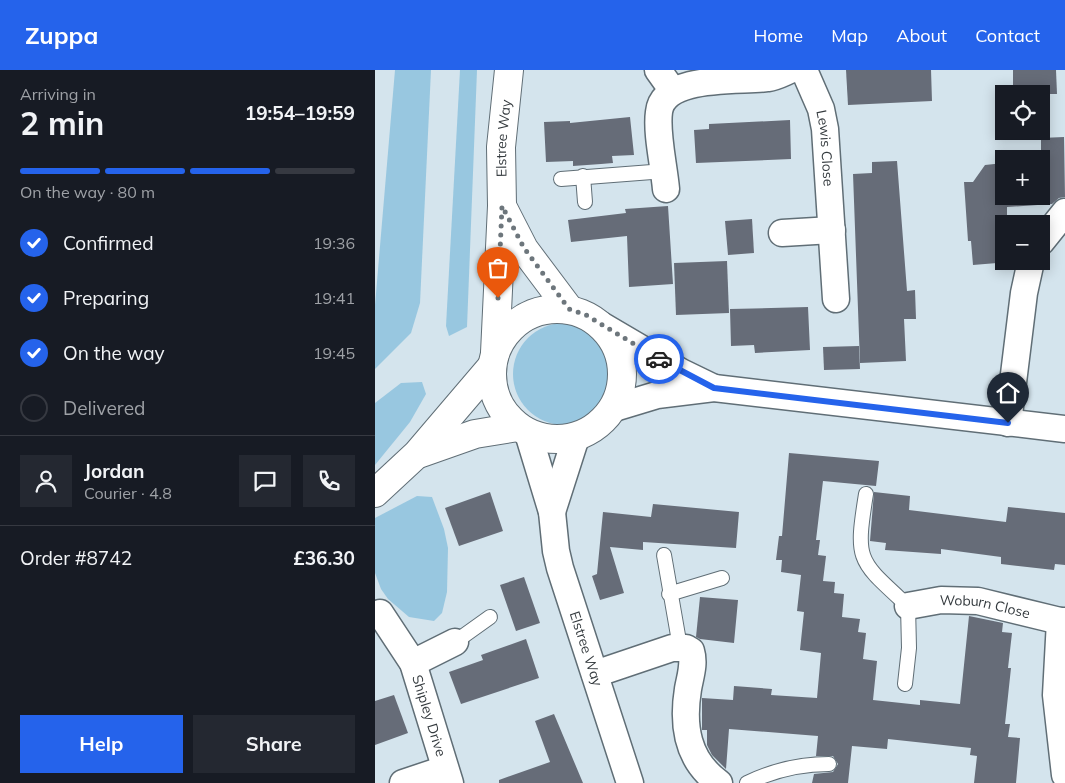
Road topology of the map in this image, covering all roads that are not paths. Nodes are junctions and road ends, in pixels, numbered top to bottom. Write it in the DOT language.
graph roads {
  1 [pos="509,70"];
  2 [pos="657,70"];
  3 [pos="790,70"];
  4 [pos="804,70"];
  5 [pos="673,91"];
  6 [pos="583,176"];
  7 [pos="561,179"];
  8 [pos="665,180"];
  9 [pos="585,202"];
  10 [pos="502,206"];
  11 [pos="1065,212"];
  12 [pos="832,230"];
  13 [pos="1050,231"];
  14 [pos="782,233"];
  15 [pos="1029,270"];
  16 [pos="836,299"];
  17 [pos="569,309"];
  18 [pos="601,325"];
  19 [pos="493,360"];
  20 [pos="714,388"];
  21 [pos="614,408"];
  22 [pos="1008,423"];
  23 [pos="1065,429"];
  24 [pos="523,430"];
  25 [pos="577,437"];
  26 [pos="417,454"];
  27 [pos="375,492"];
  28 [pos="866,494"];
  29 [pos="553,512"];
  30 [pos="664,555"];
  31 [pos="722,578"];
  32 [pos="669,594"];
  33 [pos="908,606"];
  34 [pos="380,613"];
  35 [pos="490,617"];
  36 [pos="1062,621"];
  37 [pos="455,642"];
  38 [pos="679,648"];
  39 [pos="413,663"];
  40 [pos="595,674"];
  41 [pos="905,684"];
  42 [pos="829,764"];
  43 [pos="1065,775"];
  44 [pos="447,776"];
  45 [pos="403,783"];
  46 [pos="630,783"];
  47 [pos="719,783"];
  48 [pos="747,783"];
  1 -- 10 [label="main road, Elstree Way"];
  2 -- 5 [label="street"];
  3 -- 5 [label="street"];
  4 -- 12 [label="street, Lewis Close"];
  5 -- 8 [label="street"];
  6 -- 7 [label="lane"];
  6 -- 8 [label="lane"];
  6 -- 9 [label="lane"];
  10 -- 17 [label="main road, Elstree Way"];
  10 -- 19 [label="main road, Elstree Way"];
  11 -- 13 [label="street"];
  12 -- 14 [label="street"];
  12 -- 16 [label="street, Lewis Close"];
  15 -- 22 [label="street"];
  17 -- 18 [label="main road"];
  17 -- 19 [label="main road"];
  18 -- 20 [label="street"];
  18 -- 21 [label="main road"];
  19 -- 24 [label="main road"];
  19 -- 26 [label="main road"];
  20 -- 21 [label="street"];
  20 -- 22 [label="street"];
  21 -- 25 [label="main road"];
  22 -- 23 [label="street"];
  24 -- 25 [label="main road"];
  24 -- 26 [label="main road"];
  24 -- 29 [label="street, Elstree Way"];
  25 -- 29 [label="street, Elstree Way"];
  26 -- 27 [label="main road"];
  28 -- 33 [label="lane"];
  29 -- 40 [label="street, Elstree Way"];
  30 -- 32 [label="lane"];
  31 -- 32 [label="lane"];
  32 -- 38 [label="lane"];
  33 -- 36 [label="street, Woburn Close"];
  33 -- 41 [label="lane"];
  34 -- 39 [label="street, Shipley Drive"];
  35 -- 37 [label="lane, Shipley Drive"];
  36 -- 43 [label="street"];
  37 -- 39 [label="street, Shipley Drive"];
  38 -- 40 [label="street"];
  38 -- 47 [label="street"];
  39 -- 44 [label="street, Shipley Drive"];
  40 -- 46 [label="street, Elstree Way"];
  42 -- 48 [label="lane"];
  44 -- 45 [label="street, Shipley Drive"];
}
